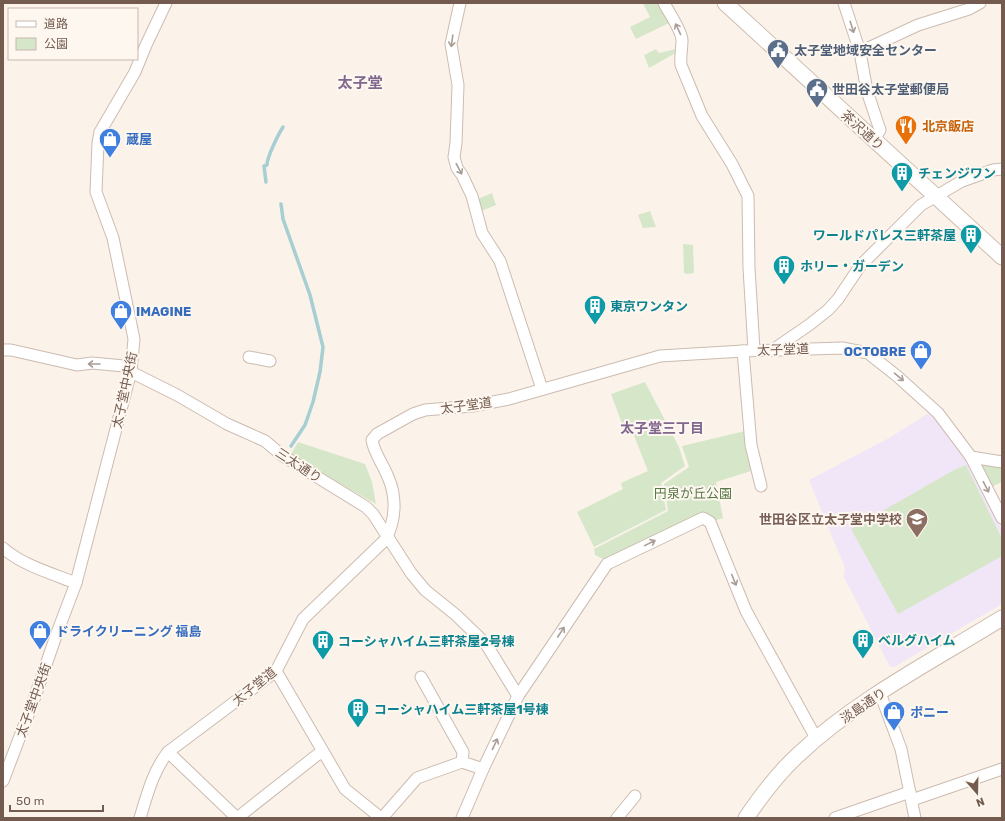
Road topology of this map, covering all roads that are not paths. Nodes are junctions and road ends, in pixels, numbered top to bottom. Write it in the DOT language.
graph roads {
  1 [pos="166,3"];
  2 [pos="460,3"];
  3 [pos="664,3"];
  4 [pos="725,3"];
  5 [pos="844,3"];
  6 [pos="980,3"];
  7 [pos="860,52"];
  8 [pos="874,140"];
  9 [pos="1002,169"];
  10 [pos="935,196"];
  11 [pos="1002,257"];
  12 [pos="3,350"];
  13 [pos="748,350"];
  14 [pos="777,350"];
  15 [pos="249,357"];
  16 [pos="270,361"];
  17 [pos="131,372"];
  18 [pos="542,389"];
  19 [pos="971,457"];
  20 [pos="1002,462"];
  21 [pos="760,486"];
  22 [pos="1002,518"];
  23 [pos="387,536"];
  24 [pos="3,548"];
  25 [pos="76,583"];
  26 [pos="1002,618"];
  27 [pos="276,671"];
  28 [pos="421,677"];
  29 [pos="880,693"];
  30 [pos="518,696"];
  31 [pos="816,738"];
  32 [pos="168,752"];
  33 [pos="323,752"];
  34 [pos="462,762"];
  35 [pos="483,769"];
  36 [pos="1002,769"];
  37 [pos="3,781"];
  38 [pos="635,796"];
  39 [pos="911,796"];
  40 [pos="140,818"];
  41 [pos="237,818"];
  42 [pos="382,818"];
  43 [pos="462,818"];
  44 [pos="617,818"];
  45 [pos="746,818"];
  46 [pos="835,818"];
  47 [pos="915,818"];
  1 -- 17 [label="street, 太子堂中央街"];
  2 -- 18 [label="street, one-way"];
  13 -- 3 [label="street, one-way"];
  4 -- 8 [label="street, 茶沢通り"];
  5 -- 7 [label="street, one-way"];
  6 -- 7 [label="street"];
  7 -- 8 [label="street"];
  8 -- 10 [label="street, 茶沢通り"];
  9 -- 10 [label="street"];
  10 -- 11 [label="street, 茶沢通り"];
  10 -- 14 [label="street"];
  17 -- 12 [label="street, 三太通り, one-way"];
  13 -- 14 [label="street, 太子堂道"];
  13 -- 18 [label="street, 太子堂道"];
  13 -- 21 [label="street"];
  14 -- 19 [label="street, 太子堂道, one-way"];
  15 -- 16 [label="street"];
  17 -- 23 [label="street, 三太通り"];
  17 -- 25 [label="street, 太子堂中央街"];
  18 -- 23 [label="street, 太子堂道"];
  19 -- 20 [label="street"];
  19 -- 22 [label="street, 太子堂道, one-way"];
  23 -- 27 [label="street, 太子堂道"];
  23 -- 30 [label="street, 三太通り"];
  24 -- 25 [label="street"];
  25 -- 37 [label="street, 太子堂中央街"];
  26 -- 29 [label="street, 淡島通り"];
  27 -- 32 [label="street, 太子堂道"];
  27 -- 33 [label="street"];
  28 -- 34 [label="street"];
  29 -- 31 [label="street, 淡島通り"];
  29 -- 39 [label="street"];
  30 -- 31 [label="street, one-way"];
  35 -- 30 [label="street, one-way"];
  31 -- 45 [label="street, 淡島通り"];
  32 -- 40 [label="street, 太子堂道"];
  32 -- 41 [label="street"];
  33 -- 41 [label="street"];
  33 -- 42 [label="street"];
  34 -- 35 [label="street"];
  34 -- 42 [label="street"];
  35 -- 43 [label="street"];
  36 -- 39 [label="street"];
  38 -- 44 [label="street"];
  39 -- 46 [label="street"];
  39 -- 47 [label="street"];
}
